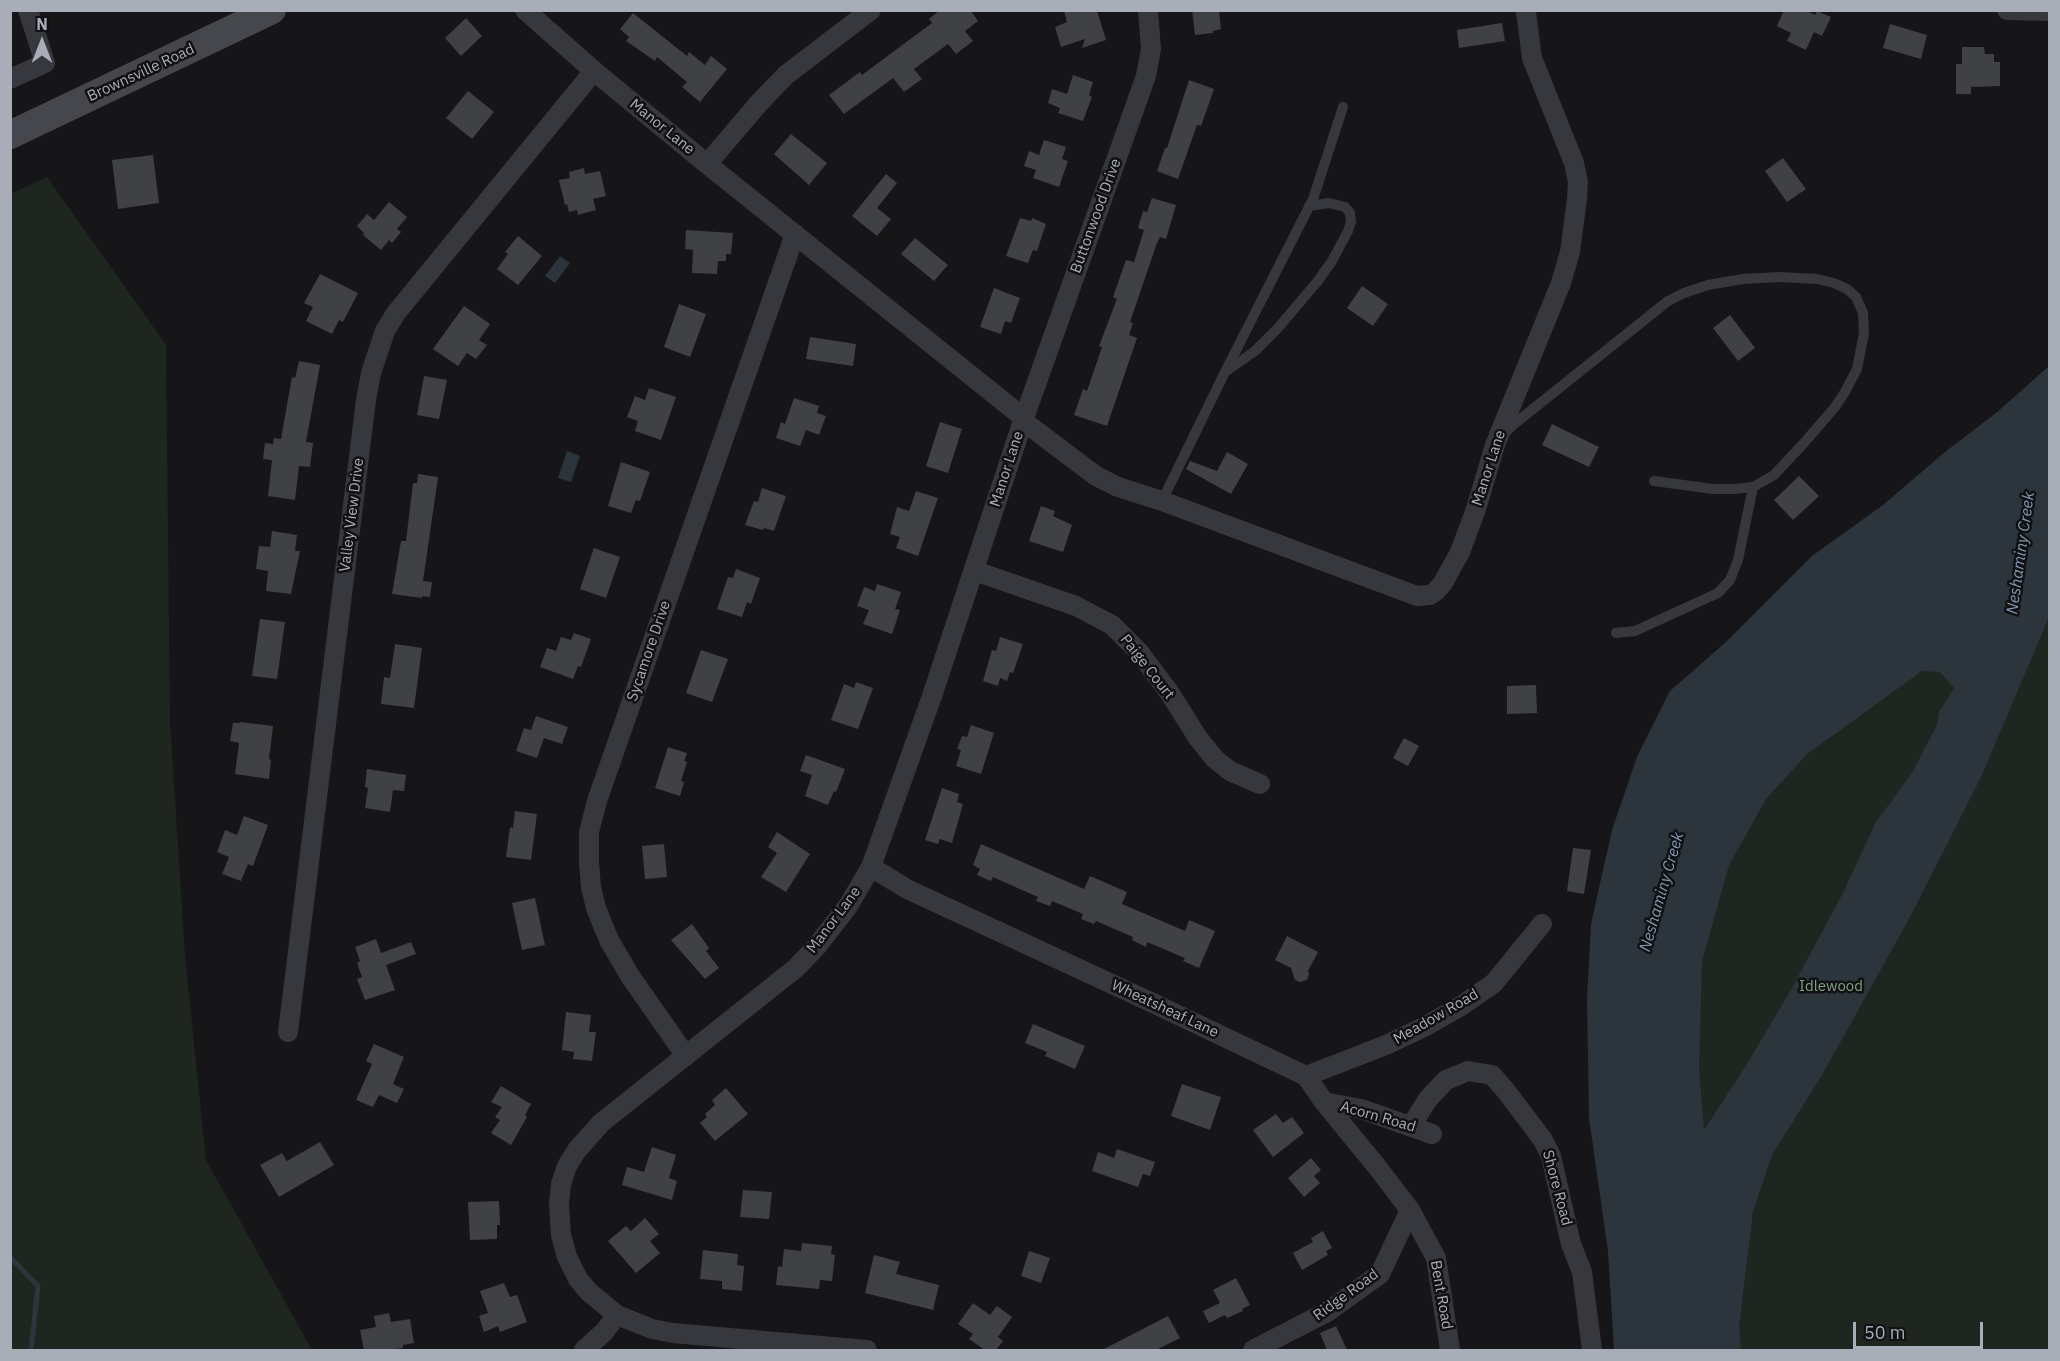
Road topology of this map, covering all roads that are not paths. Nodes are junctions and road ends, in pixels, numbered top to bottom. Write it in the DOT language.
graph roads {
  1 [pos="28,10"];
  2 [pos="272,10"];
  3 [pos="525,10"];
  4 [pos="871,10"];
  5 [pos="1148,10"];
  6 [pos="2007,10"];
  7 [pos="2049,11"];
  8 [pos="1526,12"];
  9 [pos="594,71"];
  10 [pos="10,79"];
  11 [pos="1343,107"];
  12 [pos="10,135"];
  13 [pos="707,164"];
  14 [pos="1309,206"];
  15 [pos="795,234"];
  16 [pos="1225,372"];
  17 [pos="1024,419"];
  18 [pos="1494,445"];
  19 [pos="1654,481"];
  20 [pos="1753,487"];
  21 [pos="1162,501"];
  22 [pos="975,571"];
  23 [pos="1616,633"];
  24 [pos="1260,784"];
  25 [pos="871,867"];
  26 [pos="1542,924"];
  27 [pos="288,1032"];
  28 [pos="686,1056"];
  29 [pos="1306,1076"];
  30 [pos="1323,1102"];
  31 [pos="1411,1126"];
  32 [pos="1432,1134"];
  33 [pos="1410,1210"];
  34 [pos="617,1315"];
  35 [pos="584,1350"];
  36 [pos="867,1350"];
  37 [pos="1253,1350"];
  38 [pos="1450,1350"];
  39 [pos="1592,1350"];
  1 -- 10 [label="street"];
  2 -- 12 [label="street, Brownsville Road"];
  3 -- 9 [label="street, Manor Lane"];
  4 -- 13 [label="street"];
  5 -- 17 [label="street, Buttonwood Drive"];
  6 -- 7 [label="street"];
  8 -- 18 [label="street, Manor Lane"];
  9 -- 13 [label="street, Manor Lane"];
  9 -- 27 [label="street, Valley View Drive"];
  11 -- 14 [label="lane"];
  13 -- 15 [label="street, Manor Lane"];
  14 -- 16 [label="lane"];
  14 -- 16 [label="lane"];
  15 -- 17 [label="street, Manor Lane"];
  15 -- 28 [label="street, Sycamore Drive"];
  16 -- 21 [label="lane"];
  17 -- 21 [label="street, Manor Lane"];
  17 -- 22 [label="street, Manor Lane"];
  18 -- 20 [label="lane"];
  18 -- 21 [label="street, Manor Lane"];
  19 -- 20 [label="lane"];
  20 -- 23 [label="lane"];
  22 -- 24 [label="street, Paige Court"];
  22 -- 25 [label="street, Manor Lane"];
  25 -- 28 [label="street, Manor Lane"];
  25 -- 29 [label="street, Wheatsheaf Lane"];
  26 -- 29 [label="street, Meadow Road"];
  28 -- 34 [label="street, Manor Lane"];
  29 -- 30 [label="street"];
  30 -- 31 [label="street, Acorn Road"];
  30 -- 33 [label="street"];
  31 -- 32 [label="street, Acorn Road"];
  31 -- 39 [label="street, Shore Road"];
  33 -- 37 [label="street, Ridge Road"];
  33 -- 38 [label="street, Bent Road"];
  34 -- 35 [label="street"];
  34 -- 36 [label="street"];
}
